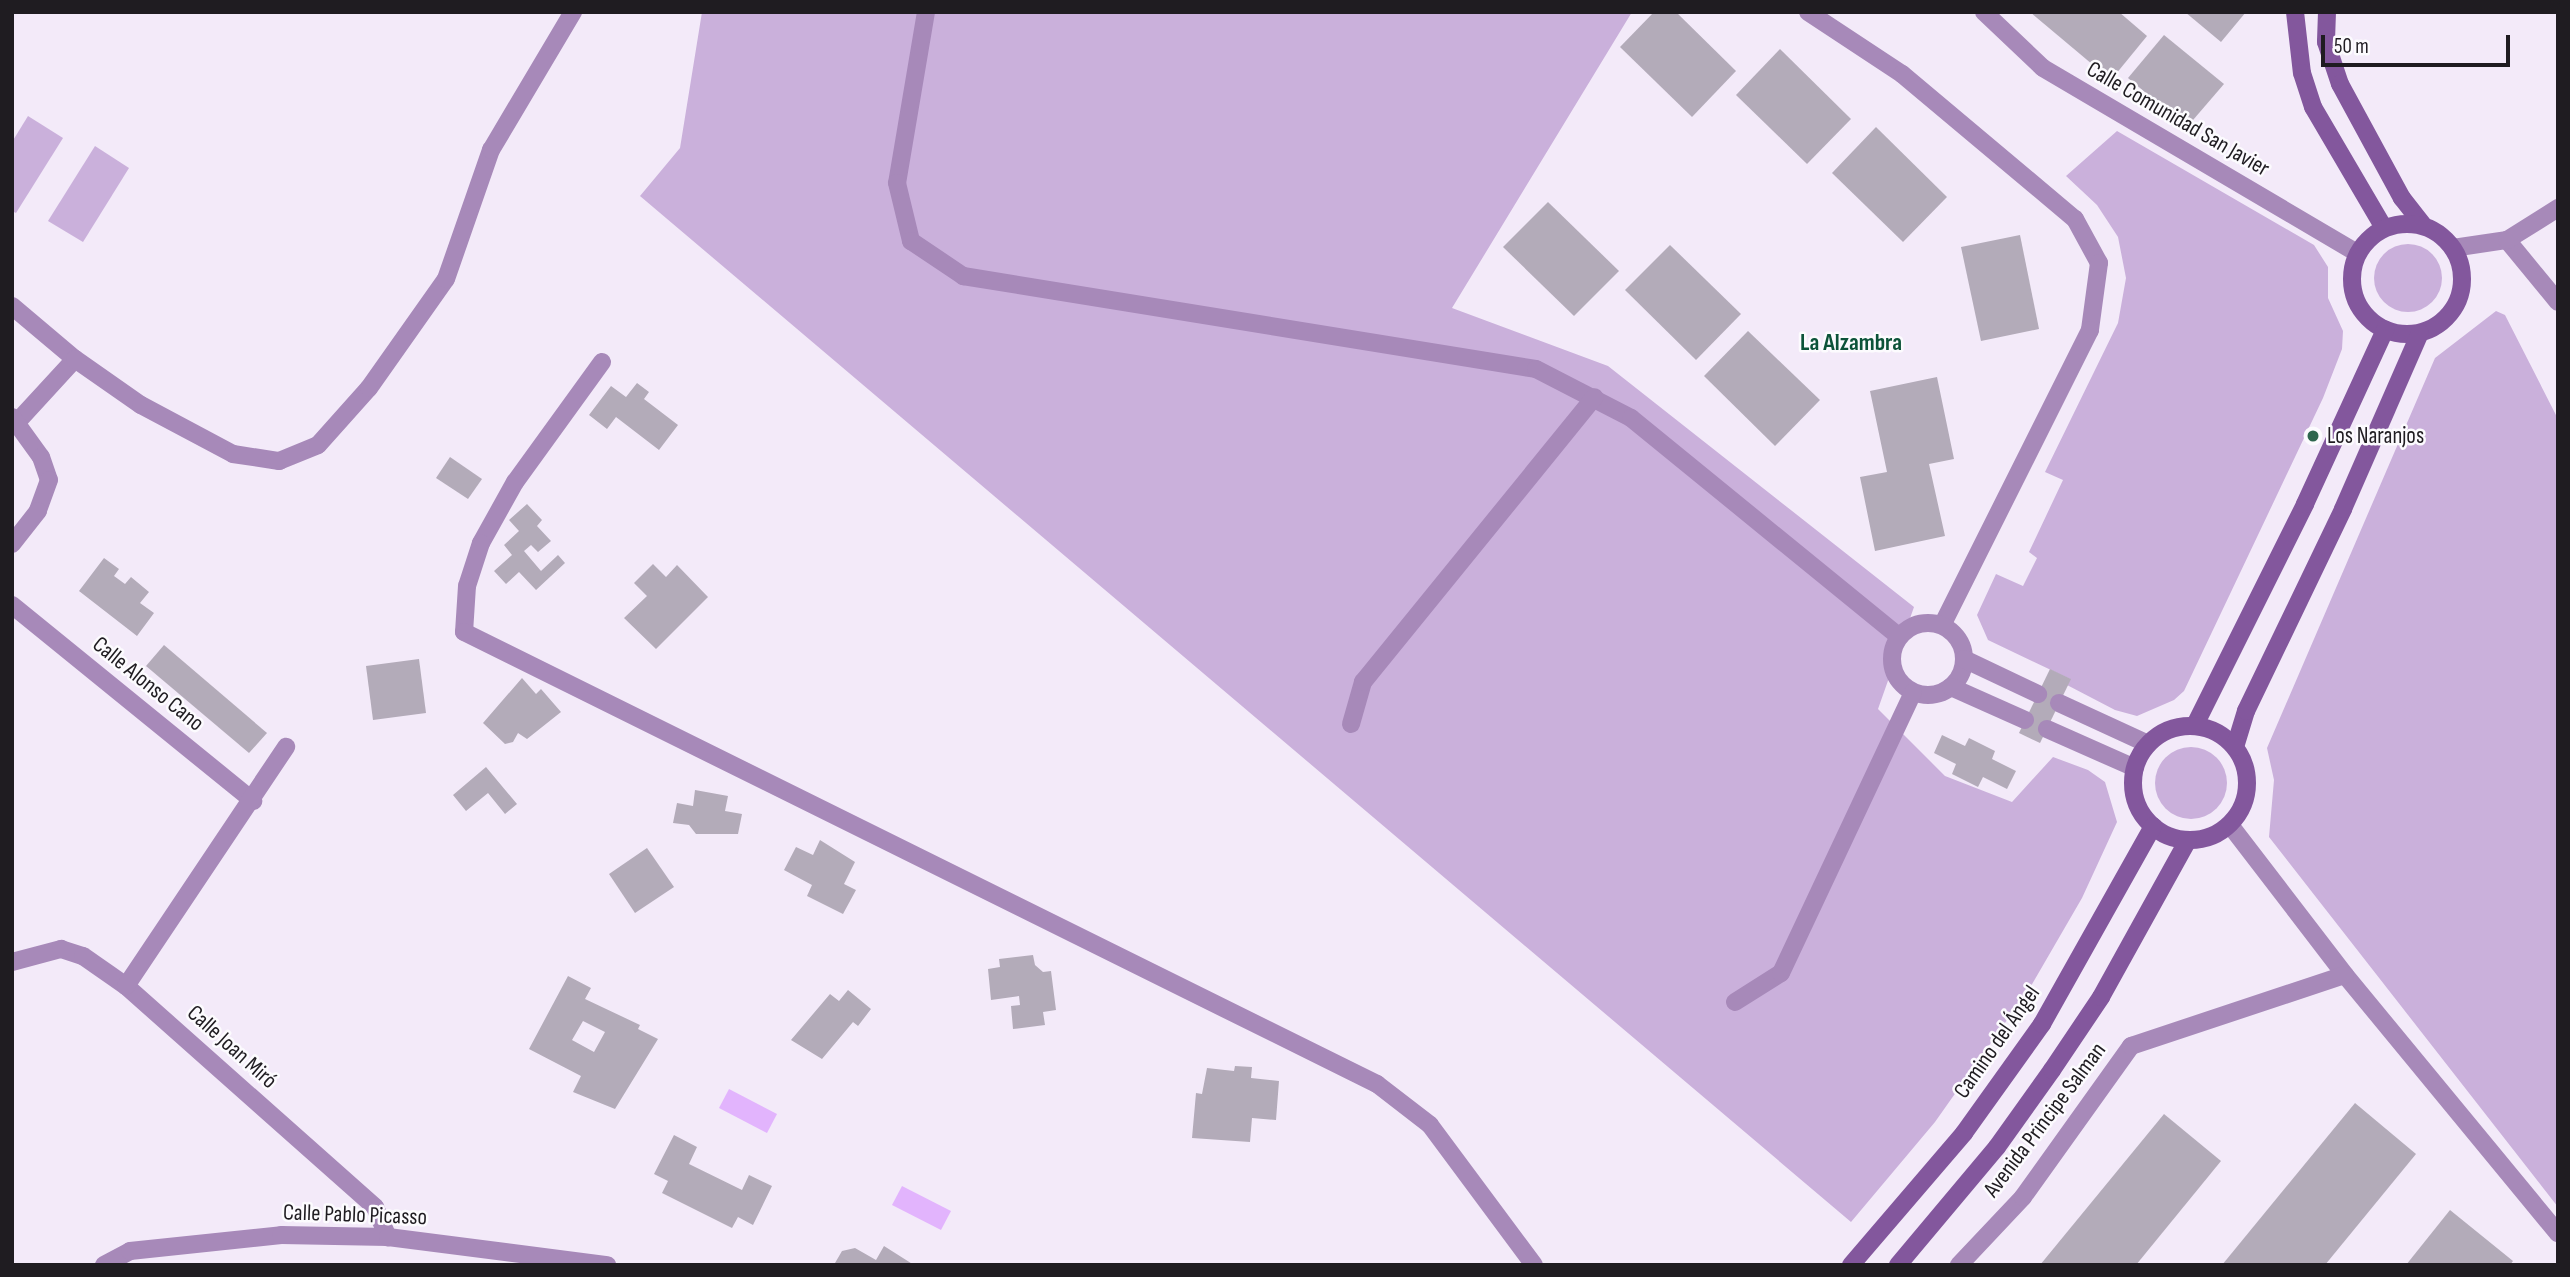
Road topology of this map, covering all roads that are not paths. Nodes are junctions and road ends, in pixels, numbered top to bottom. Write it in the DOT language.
graph roads {
  1 [pos="573,12"];
  2 [pos="926,12"];
  3 [pos="1808,12"];
  4 [pos="1984,12"];
  5 [pos="2295,12"];
  6 [pos="2327,12"];
  7 [pos="2558,208"];
  8 [pos="2423,225"];
  9 [pos="2384,228"];
  10 [pos="2507,240"];
  11 [pos="2454,248"];
  12 [pos="2357,253"];
  13 [pos="2558,302"];
  14 [pos="12,306"];
  15 [pos="2385,330"];
  16 [pos="2420,333"];
  17 [pos="75,359"];
  18 [pos="602,362"];
  19 [pos="1595,397"];
  20 [pos="15,420"];
  21 [pos="12,544"];
  22 [pos="12,605"];
  23 [pos="1942,625"];
  24 [pos="1898,636"];
  25 [pos="1964,659"];
  26 [pos="1951,687"];
  27 [pos="1913,693"];
  28 [pos="2038,694"];
  29 [pos="2059,703"];
  30 [pos="2025,720"];
  31 [pos="1351,724"];
  32 [pos="2195,725"];
  33 [pos="2047,729"];
  34 [pos="2148,744"];
  35 [pos="286,747"];
  36 [pos="2235,747"];
  37 [pos="2135,768"];
  38 [pos="253,801"];
  39 [pos="2230,825"];
  40 [pos="2153,826"];
  41 [pos="2188,840"];
  42 [pos="12,962"];
  43 [pos="2345,975"];
  44 [pos="126,986"];
  45 [pos="1735,1002"];
  46 [pos="2558,1233"];
  47 [pos="388,1237"];
  48 [pos="115,1262"];
  49 [pos="607,1265"];
  50 [pos="1534,1265"];
  51 [pos="1851,1265"];
  52 [pos="1898,1265"];
  53 [pos="1959,1265"];
  1 -- 17 [label="street"];
  2 -- 19 [label="street"];
  3 -- 23 [label="street"];
  4 -- 12 [label="street, Calle Comunidad San Javier"];
  5 -- 9 [label="street"];
  6 -- 8 [label="street"];
  7 -- 10 [label="street"];
  8 -- 9 [label="street"];
  8 -- 11 [label="street"];
  9 -- 12 [label="street"];
  10 -- 11 [label="street"];
  10 -- 13 [label="street"];
  11 -- 16 [label="street"];
  12 -- 15 [label="street"];
  14 -- 17 [label="street"];
  15 -- 16 [label="street"];
  15 -- 32 [label="street"];
  16 -- 36 [label="street"];
  17 -- 20 [label="street"];
  18 -- 50 [label="street"];
  19 -- 24 [label="street"];
  19 -- 31 [label="street"];
  20 -- 21 [label="street"];
  22 -- 38 [label="street, Calle Alonso Cano"];
  23 -- 24 [label="street"];
  23 -- 25 [label="street"];
  24 -- 27 [label="street"];
  25 -- 26 [label="street"];
  25 -- 28 [label="street"];
  26 -- 27 [label="street"];
  26 -- 30 [label="street"];
  27 -- 45 [label="street"];
  29 -- 34 [label="street"];
  32 -- 34 [label="street"];
  32 -- 36 [label="street"];
  33 -- 37 [label="street"];
  34 -- 37 [label="street"];
  35 -- 38 [label="street"];
  36 -- 39 [label="street"];
  37 -- 40 [label="street"];
  38 -- 44 [label="street"];
  39 -- 41 [label="street"];
  39 -- 43 [label="street"];
  40 -- 41 [label="street"];
  40 -- 51 [label="street, Camino del Ángel"];
  41 -- 52 [label="street"];
  42 -- 44 [label="street, Calle Joan Miró"];
  43 -- 46 [label="street"];
  43 -- 53 [label="street, Avenida Principe Salman"];
  44 -- 47 [label="street, Calle Joan Miró"];
  47 -- 48 [label="street, Calle Pablo Picasso"];
  47 -- 49 [label="street, Calle Pablo Picasso"];
}
